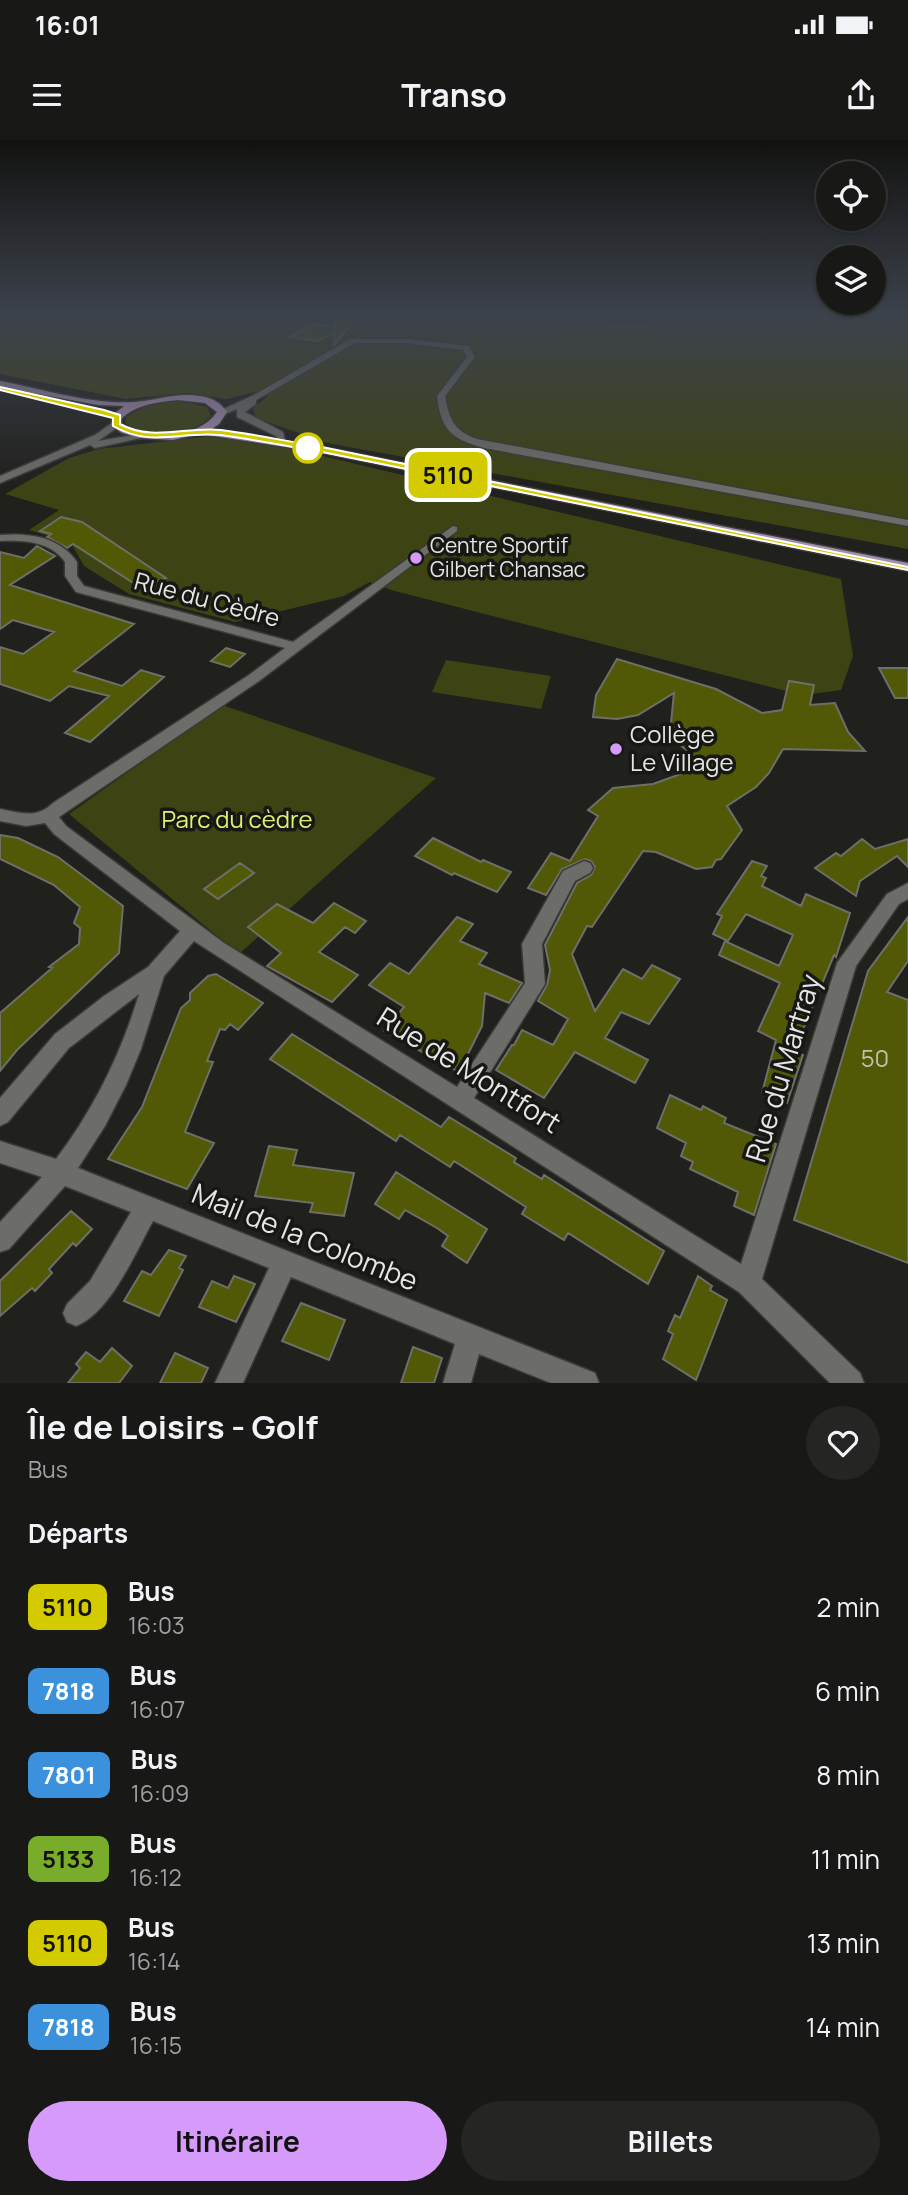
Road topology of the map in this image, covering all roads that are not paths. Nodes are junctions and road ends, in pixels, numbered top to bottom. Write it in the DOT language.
graph roads {
  1 [pos="292,371"];
  2 [pos="301,371"];
  3 [pos="460,371"];
  4 [pos="0,386"];
  5 [pos="257,397"];
  6 [pos="208,401"];
  7 [pos="137,404"];
  8 [pos="221,415"];
  9 [pos="116,421"];
  10 [pos="197,431"];
  11 [pos="145,436"];
  12 [pos="282,439"];
  13 [pos="317,449"];
  14 [pos="47,458"];
  15 [pos="0,480"];
  16 [pos="908,523"];
  17 [pos="453,528"];
  18 [pos="3,538"];
  19 [pos="908,567"];
  20 [pos="295,647"];
  21 [pos="0,815"];
  22 [pos="49,817"];
  23 [pos="584,868"];
  24 [pos="908,890"];
  25 [pos="192,930"];
  26 [pos="155,973"];
  27 [pos="461,1100"];
  28 [pos="0,1115"];
  29 [pos="0,1152"];
  30 [pos="63,1173"];
  31 [pos="147,1208"];
  32 [pos="0,1240"];
  33 [pos="285,1263"];
  34 [pos="748,1283"];
  35 [pos="76,1313"];
  36 [pos="470,1337"];
  37 [pos="229,1383"];
  38 [pos="457,1383"];
  39 [pos="585,1383"];
  40 [pos="850,1383"];
  1 -- 6 [label="street"];
  2 -- 5 [label="street"];
  3 -- 16 [label="street"];
  4 -- 7 [label="main road"];
  4 -- 9 [label="main road"];
  5 -- 8 [label="street"];
  5 -- 12 [label="street"];
  6 -- 7 [label="main road"];
  6 -- 8 [label="main road"];
  7 -- 9 [label="main road"];
  8 -- 10 [label="main road"];
  8 -- 12 [label="main road"];
  9 -- 11 [label="main road"];
  9 -- 14 [label="main road"];
  10 -- 11 [label="main road"];
  10 -- 13 [label="main road"];
  11 -- 14 [label="main road"];
  12 -- 13 [label="main road"];
  13 -- 19 [label="main road"];
  14 -- 15 [label="main road"];
  17 -- 20 [label="street"];
  18 -- 20 [label="street, Rue du Cèdre"];
  20 -- 22 [label="street, Rue du Cèdre"];
  21 -- 22 [label="street"];
  22 -- 25 [label="street, Rue de Montfort"];
  23 -- 27 [label="street"];
  24 -- 34 [label="street, Rue du Martray"];
  25 -- 26 [label="street"];
  25 -- 27 [label="street, Rue de Montfort"];
  26 -- 28 [label="street"];
  26 -- 30 [label="street"];
  27 -- 34 [label="street, Rue de Montfort"];
  29 -- 30 [label="street, Mail de la Colombe"];
  30 -- 31 [label="street, Mail de la Colombe"];
  30 -- 32 [label="street"];
  31 -- 33 [label="street, Mail de la Colombe"];
  31 -- 35 [label="street"];
  33 -- 36 [label="street, Mail de la Colombe"];
  33 -- 37 [label="street"];
  34 -- 40 [label="street, Rue de Montfort"];
  36 -- 38 [label="street"];
  36 -- 39 [label="street, Mail de la Colombe"];
}
